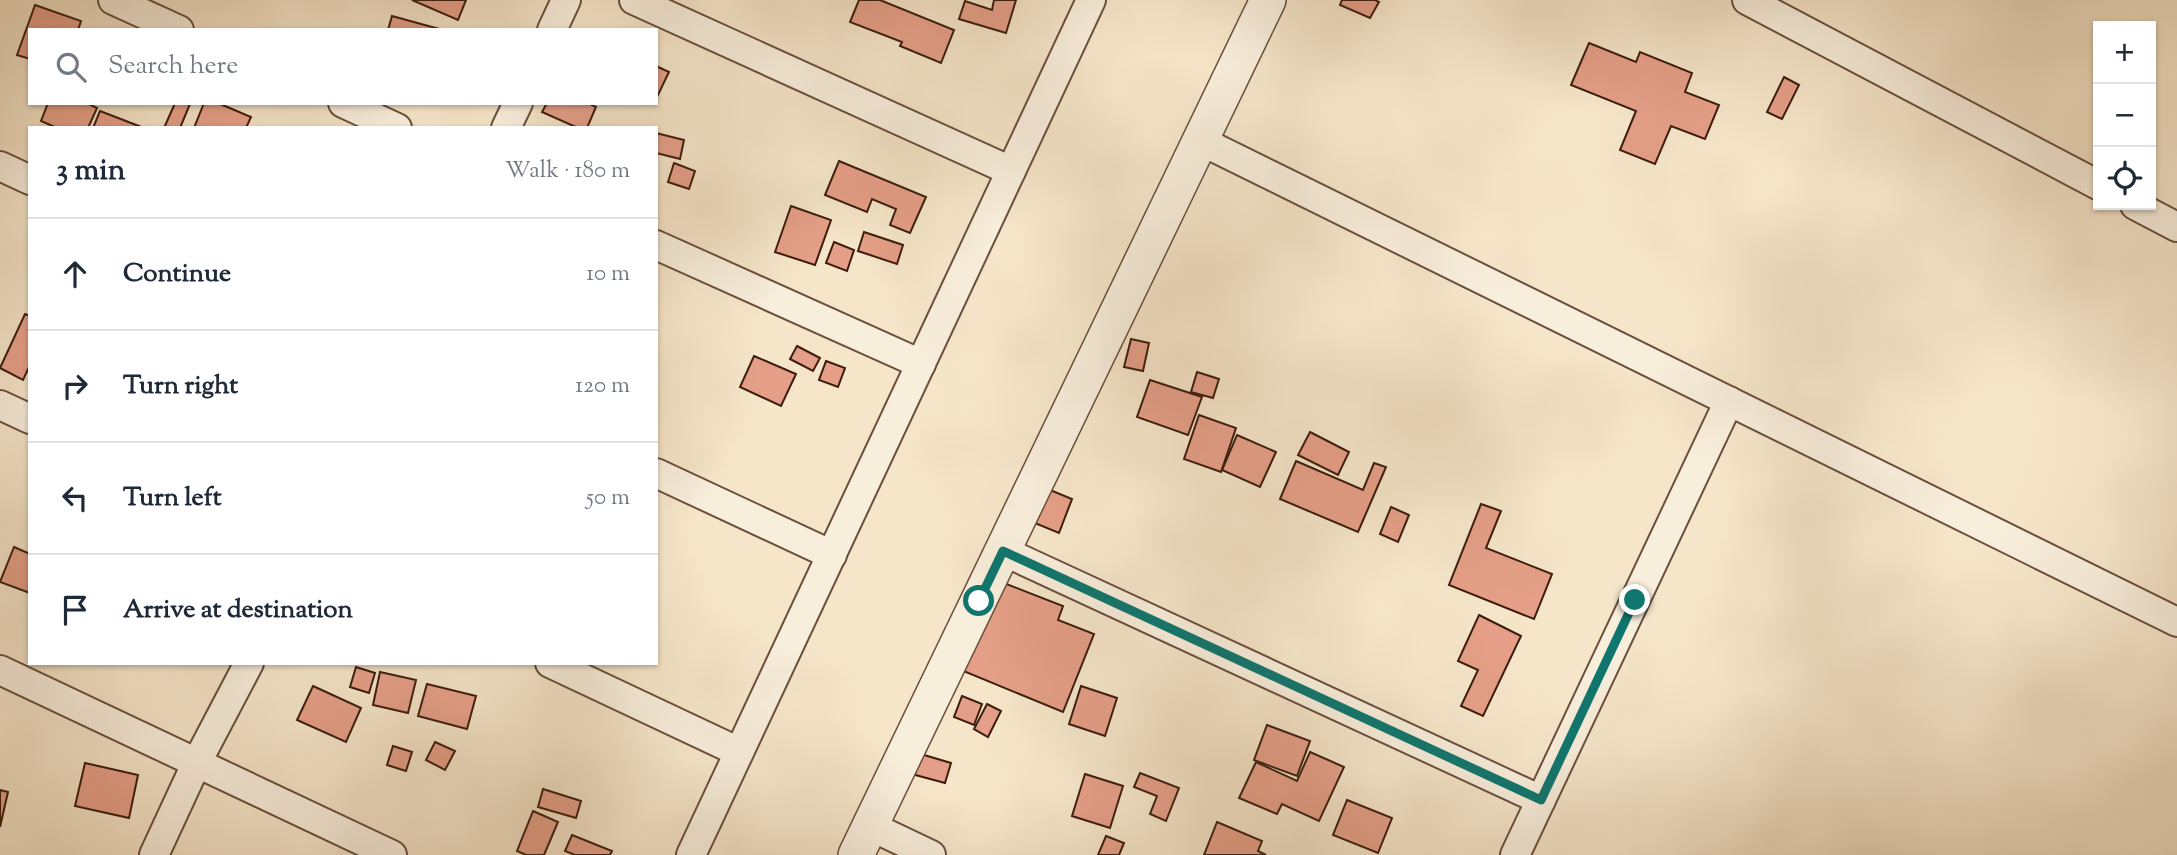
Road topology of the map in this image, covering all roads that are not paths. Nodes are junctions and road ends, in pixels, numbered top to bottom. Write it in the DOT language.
graph roads {
  1 [pos="113,0"];
  2 [pos="566,0"];
  3 [pos="634,0"];
  4 [pos="1091,0"];
  5 [pos="1268,0"];
  6 [pos="1747,0"];
  7 [pos="175,28"];
  8 [pos="553,28"];
  9 [pos="347,105"];
  10 [pos="517,105"];
  11 [pos="393,126"];
  12 [pos="507,126"];
  13 [pos="1201,141"];
  14 [pos="0,166"];
  15 [pos="1011,171"];
  16 [pos="28,179"];
  17 [pos="2093,182"];
  18 [pos="2145,210"];
  19 [pos="2177,227"];
  20 [pos="658,246"];
  21 [pos="921,364"];
  22 [pos="1729,401"];
  23 [pos="0,405"];
  24 [pos="28,418"];
  25 [pos="658,474"];
  26 [pos="1003,551"];
  27 [pos="832,555"];
  28 [pos="2177,622"];
  29 [pos="248,665"];
  30 [pos="554,665"];
  31 [pos="0,670"];
  32 [pos="739,752"];
  33 [pos="197,762"];
  34 [pos="1541,800"];
  35 [pos="863,840"];
  36 [pos="154,855"];
  37 [pos="392,855"];
  38 [pos="691,855"];
  39 [pos="931,855"];
  40 [pos="1515,855"];
  1 -- 7 [label="street"];
  2 -- 8 [label="street"];
  3 -- 15 [label="street"];
  4 -- 15 [label="street"];
  5 -- 13 [label="street"];
  6 -- 17 [label="street"];
  9 -- 11 [label="street"];
  10 -- 12 [label="street"];
  13 -- 22 [label="street"];
  13 -- 26 [label="street"];
  14 -- 16 [label="street"];
  15 -- 21 [label="street"];
  18 -- 19 [label="street"];
  20 -- 21 [label="street"];
  21 -- 27 [label="street"];
  22 -- 28 [label="street"];
  22 -- 34 [label="street"];
  23 -- 24 [label="street"];
  25 -- 27 [label="street"];
  26 -- 34 [label="street"];
  26 -- 35 [label="street"];
  27 -- 32 [label="street"];
  29 -- 33 [label="street"];
  30 -- 32 [label="street"];
  31 -- 33 [label="street"];
  32 -- 38 [label="street"];
  33 -- 36 [label="street"];
  33 -- 37 [label="street"];
  34 -- 40 [label="street"];
  35 -- 39 [label="street"];
}
